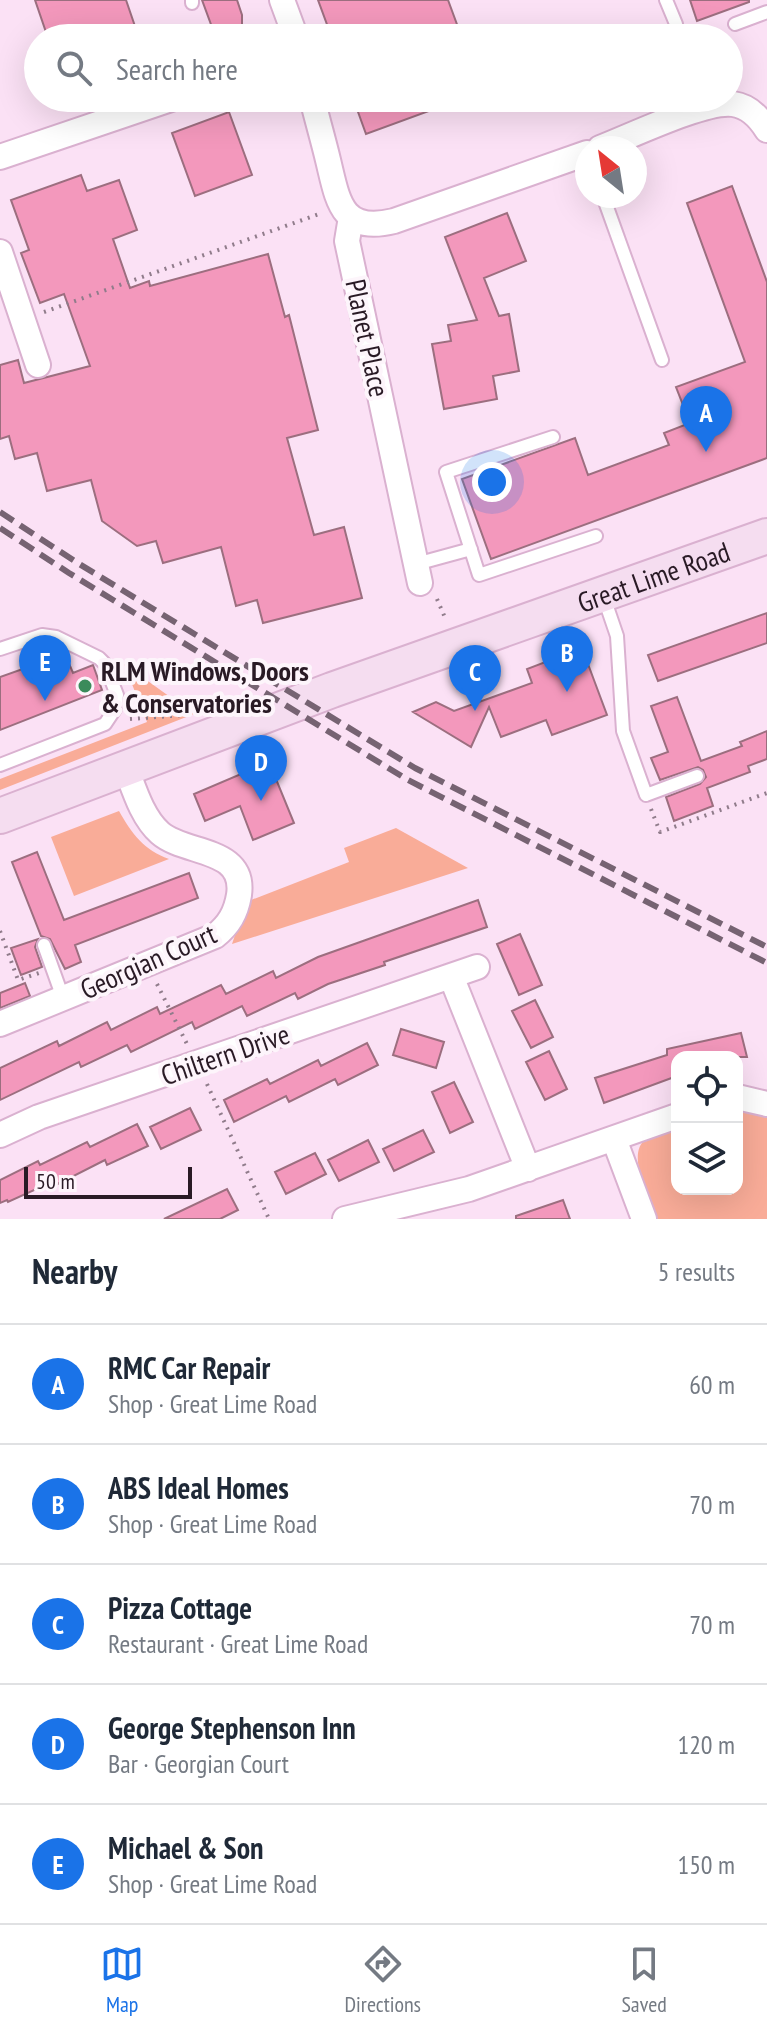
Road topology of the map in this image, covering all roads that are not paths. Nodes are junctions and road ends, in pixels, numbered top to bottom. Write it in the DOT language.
graph roads {
  1 [pos="282,0"];
  2 [pos="666,0"];
  3 [pos="767,12"];
  4 [pos="291,24"];
  5 [pos="676,24"];
  6 [pos="735,24"];
  7 [pos="133,112"];
  8 [pos="316,112"];
  9 [pos="695,112"];
  10 [pos="632,136"];
  11 [pos="0,157"];
  12 [pos="575,157"];
  13 [pos="607,208"];
  14 [pos="345,212"];
  15 [pos="0,252"];
  16 [pos="662,360"];
  17 [pos="38,365"];
  18 [pos="553,437"];
  19 [pos="596,536"];
  20 [pos="767,536"];
  21 [pos="471,549"];
  22 [pos="418,574"];
  23 [pos="602,592"];
  24 [pos="0,649"];
  25 [pos="0,765"];
  26 [pos="126,768"];
  27 [pos="697,776"];
  28 [pos="0,816"];
  29 [pos="44,945"];
  30 [pos="477,967"];
  31 [pos="451,976"];
  32 [pos="63,998"];
  33 [pos="0,1024"];
  34 [pos="743,1098"];
  35 [pos="767,1104"];
  36 [pos="671,1118"];
  37 [pos="0,1135"];
  38 [pos="614,1139"];
  39 [pos="528,1169"];
  40 [pos="345,1219"];
  41 [pos="644,1219"];
  1 -- 4 [label="street"];
  2 -- 5 [label="lane"];
  3 -- 6 [label="lane"];
  7 -- 11 [label="street"];
  8 -- 14 [label="street, Planet Place"];
  9 -- 10 [label="street"];
  12 -- 14 [label="street"];
  13 -- 16 [label="lane"];
  14 -- 22 [label="street, Planet Place"];
  15 -- 17 [label="street"];
  18 -- 21 [label="lane"];
  19 -- 21 [label="lane"];
  20 -- 23 [label="main road, Great Lime Road"];
  21 -- 22 [label="lane"];
  23 -- 26 [label="main road, Great Lime Road"];
  23 -- 27 [label="lane"];
  24 -- 25 [label="lane"];
  26 -- 28 [label="main road, Great Lime Road"];
  26 -- 32 [label="street, Georgian Court"];
  29 -- 32 [label="lane"];
  30 -- 31 [label="street, Chiltern Drive"];
  31 -- 37 [label="street, Chiltern Drive"];
  31 -- 39 [label="street"];
  32 -- 33 [label="street, Georgian Court"];
  34 -- 35 [label="street"];
  36 -- 38 [label="street"];
  38 -- 39 [label="street"];
  38 -- 41 [label="street"];
  39 -- 40 [label="street"];
}
